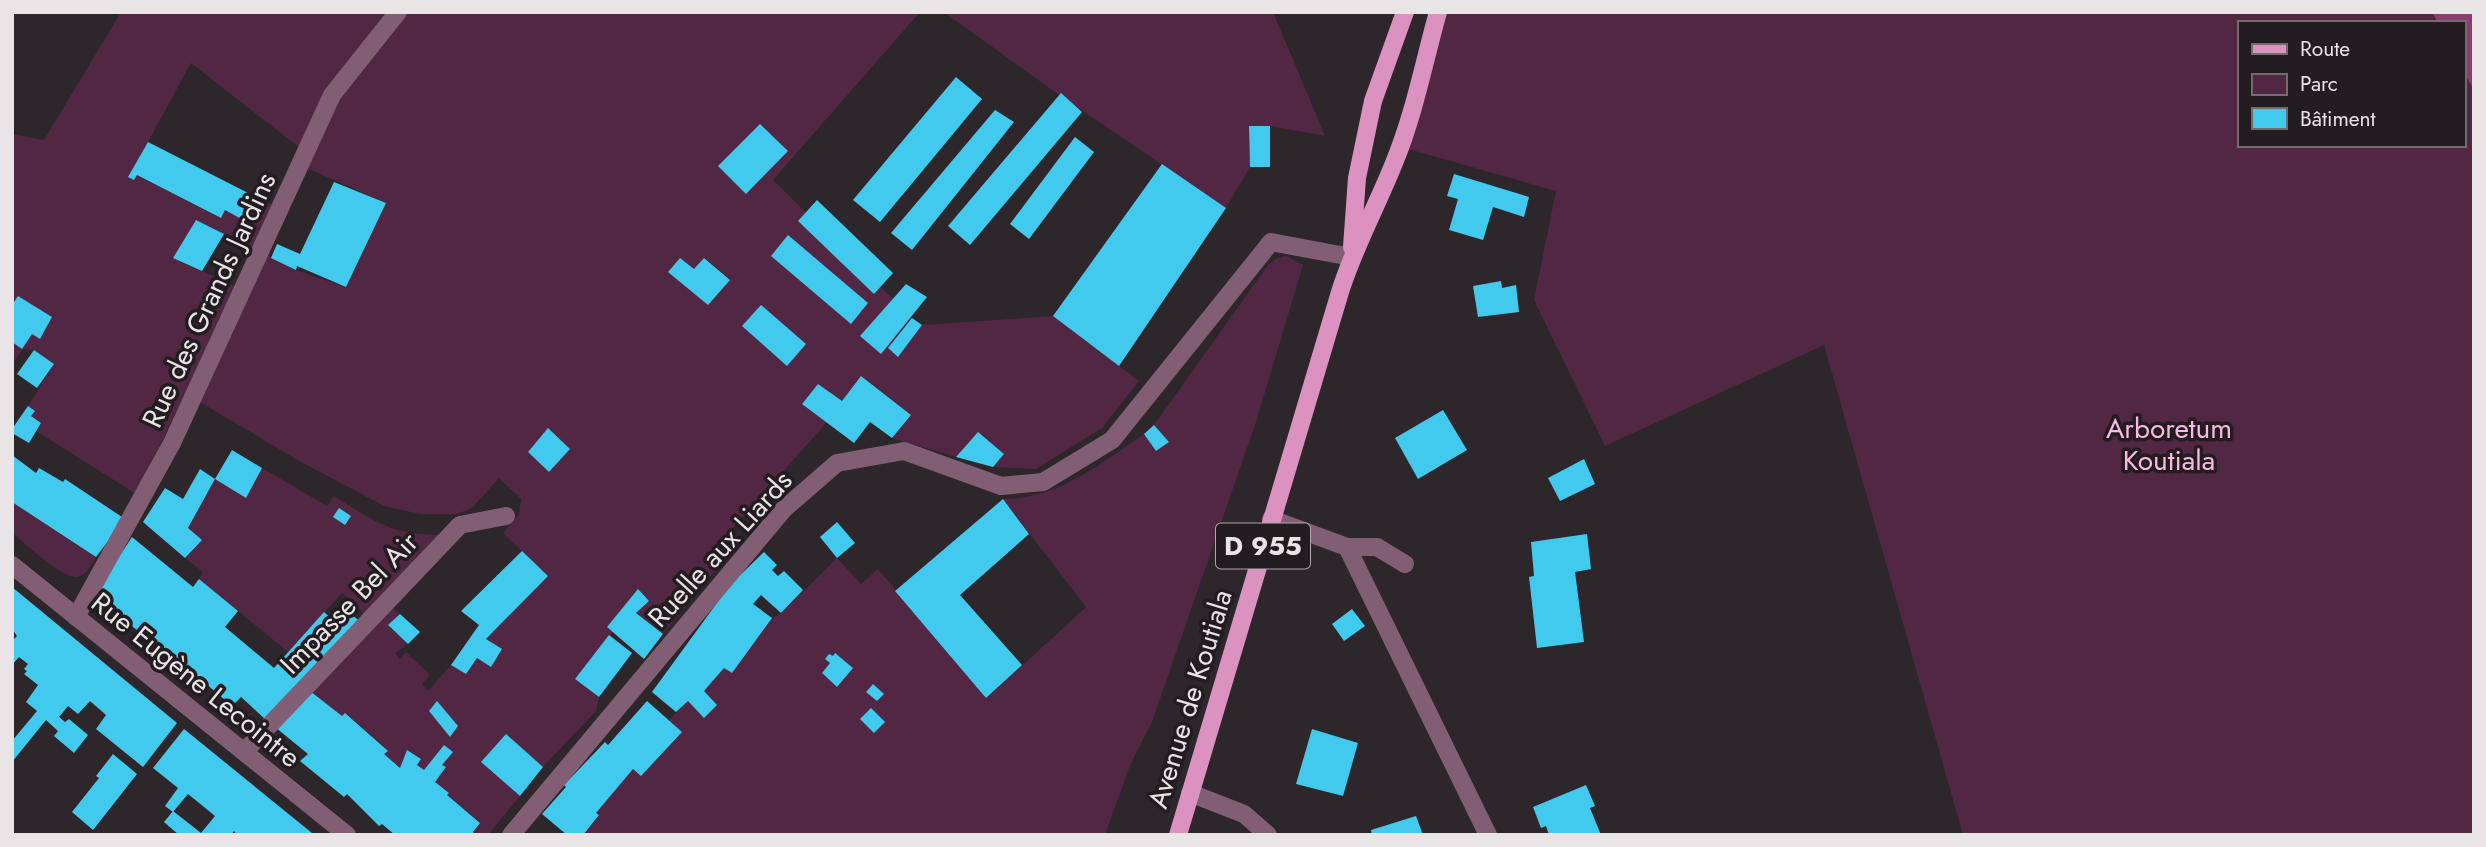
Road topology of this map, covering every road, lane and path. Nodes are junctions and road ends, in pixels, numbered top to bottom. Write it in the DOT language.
graph roads {
  1 [pos="398,12"];
  2 [pos="1405,12"];
  3 [pos="1438,12"];
  4 [pos="1351,257"];
  5 [pos="506,516"];
  6 [pos="1271,519"];
  7 [pos="1347,547"];
  8 [pos="1405,564"];
  9 [pos="12,565"];
  10 [pos="76,617"];
  11 [pos="244,752"];
  12 [pos="1191,793"];
  13 [pos="347,835"];
  14 [pos="510,835"];
  15 [pos="1178,835"];
  16 [pos="1268,835"];
  17 [pos="1488,835"];
  1 -- 10 [label="street, Rue des Grands Jardins"];
  2 -- 4 [label="main road, Avenue de Koutiala / D 955"];
  3 -- 4 [label="main road, Avenue de Koutiala / D 955"];
  4 -- 6 [label="main road, Avenue de Koutiala / D 955"];
  4 -- 14 [label="street, Ruelle aux Liards"];
  5 -- 11 [label="street, Impasse Bel Air"];
  6 -- 7 [label="street"];
  6 -- 12 [label="main road, Avenue de Koutiala / D 955"];
  7 -- 8 [label="street"];
  7 -- 17 [label="street"];
  9 -- 10 [label="street, Rue Eugène Lecointre"];
  10 -- 11 [label="street, Rue Eugène Lecointre"];
  11 -- 13 [label="street, Rue Eugène Lecointre"];
  12 -- 15 [label="main road, Avenue de Koutiala / D 955"];
  12 -- 16 [label="street"];
}
